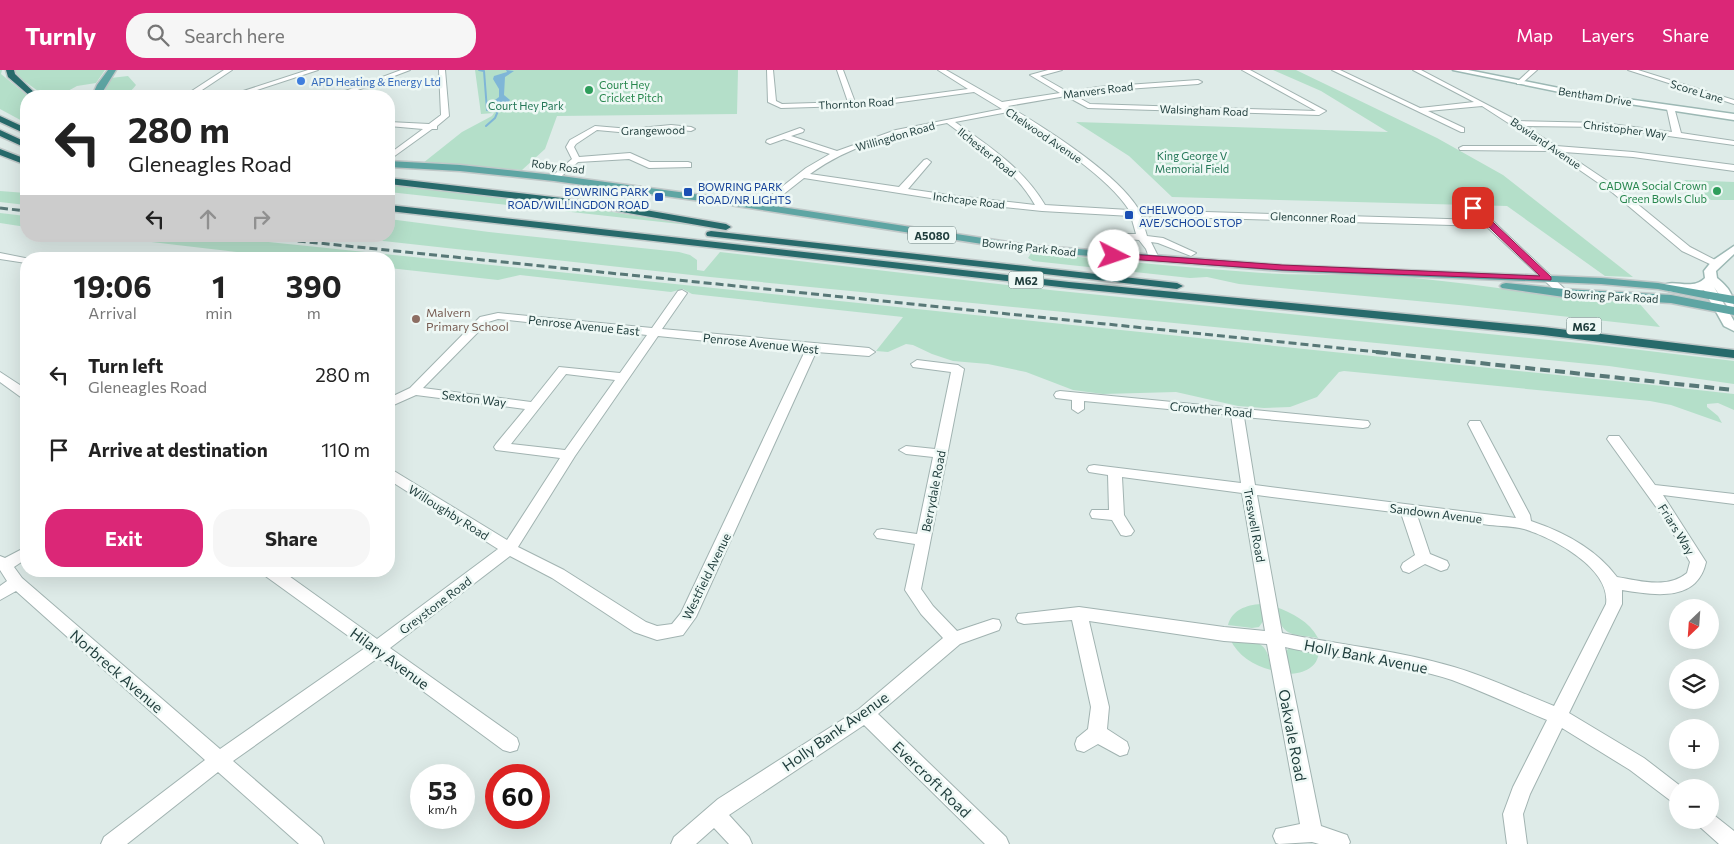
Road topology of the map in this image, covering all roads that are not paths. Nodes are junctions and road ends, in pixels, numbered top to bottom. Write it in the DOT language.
graph roads {
  1 [pos="10,70"];
  2 [pos="112,70"];
  3 [pos="229,70"];
  4 [pos="315,70"];
  5 [pos="407,70"];
  6 [pos="442,70"];
  7 [pos="770,70"];
  8 [pos="840,70"];
  9 [pos="940,70"];
  10 [pos="1060,70"];
  11 [pos="1245,70"];
  12 [pos="1334,70"];
  13 [pos="1416,70"];
  14 [pos="1456,70"];
  15 [pos="1534,70"];
  16 [pos="1631,70"];
  17 [pos="1198,82"];
  18 [pos="1519,83"];
  19 [pos="27,90"];
  20 [pos="99,90"];
  21 [pos="197,90"];
  22 [pos="251,90"];
  23 [pos="352,90"];
  24 [pos="972,90"];
  25 [pos="1068,94"];
  26 [pos="1734,102"];
  27 [pos="852,104"];
  28 [pos="1483,104"];
  29 [pos="1004,108"];
  30 [pos="1671,109"];
  31 [pos="1419,110"];
  32 [pos="1734,117"];
  33 [pos="0,119"];
  34 [pos="949,121"];
  35 [pos="1516,123"];
  36 [pos="395,124"];
  37 [pos="434,126"];
  38 [pos="20,128"];
  39 [pos="693,129"];
  40 [pos="800,130"];
  41 [pos="1461,130"];
  42 [pos="0,134"];
  43 [pos="1677,135"];
  44 [pos="785,137"];
  45 [pos="20,142"];
  46 [pos="770,142"];
  47 [pos="1734,143"];
  48 [pos="1463,148"];
  49 [pos="1558,150"];
  50 [pos="0,152"];
  51 [pos="639,153"];
  52 [pos="395,154"];
  53 [pos="837,154"];
  54 [pos="630,156"];
  55 [pos="20,160"];
  56 [pos="576,160"];
  57 [pos="927,162"];
  58 [pos="395,164"];
  59 [pos="692,165"];
  60 [pos="1734,168"];
  61 [pos="803,175"];
  62 [pos="554,178"];
  63 [pos="395,182"];
  64 [pos="901,191"];
  65 [pos="395,199"];
  66 [pos="723,201"];
  67 [pos="768,202"];
  68 [pos="1042,208"];
  69 [pos="1473,208"];
  70 [pos="395,209"];
  71 [pos="1136,213"];
  72 [pos="1490,223"];
  73 [pos="1143,238"];
  74 [pos="1099,246"];
  75 [pos="1734,249"];
  76 [pos="1191,253"];
  77 [pos="0,256"];
  78 [pos="1148,258"];
  79 [pos="20,259"];
  80 [pos="1716,263"];
  81 [pos="999,266"];
  82 [pos="1398,273"];
  83 [pos="1548,278"];
  84 [pos="1709,282"];
  85 [pos="1658,286"];
  86 [pos="682,293"];
  87 [pos="1564,294"];
  88 [pos="1717,302"];
  89 [pos="1733,304"];
  90 [pos="484,319"];
  91 [pos="1734,327"];
  92 [pos="653,332"];
  93 [pos="1734,343"];
  94 [pos="812,348"];
  95 [pos="869,352"];
  96 [pos="1734,354"];
  97 [pos="917,364"];
  98 [pos="0,376"];
  99 [pos="623,377"];
  100 [pos="20,390"];
  101 [pos="414,391"];
  102 [pos="1060,395"];
  103 [pos="395,400"];
  104 [pos="533,406"];
  105 [pos="1238,412"];
  106 [pos="1363,424"];
  107 [pos="1475,424"];
  108 [pos="1614,439"];
  109 [pos="906,450"];
  110 [pos="941,454"];
  111 [pos="569,455"];
  112 [pos="1094,469"];
  113 [pos="1115,472"];
  114 [pos="395,478"];
  115 [pos="1248,488"];
  116 [pos="1652,489"];
  117 [pos="1734,499"];
  118 [pos="1407,509"];
  119 [pos="1097,514"];
  120 [pos="1116,515"];
  121 [pos="1524,524"];
  122 [pos="1126,531"];
  123 [pos="882,534"];
  124 [pos="923,540"];
  125 [pos="509,550"];
  126 [pos="20,555"];
  127 [pos="1423,557"];
  128 [pos="2,564"];
  129 [pos="1441,565"];
  130 [pos="1409,567"];
  131 [pos="278,577"];
  132 [pos="16,582"];
  133 [pos="1611,582"];
  134 [pos="0,594"];
  135 [pos="1079,613"];
  136 [pos="1024,618"];
  137 [pos="993,625"];
  138 [pos="1274,638"];
  139 [pos="954,639"];
  140 [pos="377,649"];
  141 [pos="865,714"];
  142 [pos="1558,716"];
  143 [pos="510,744"];
  144 [pos="1120,748"];
  145 [pos="218,761"];
  146 [pos="1669,788"];
  147 [pos="715,814"];
  148 [pos="1717,829"];
  149 [pos="1312,832"];
  150 [pos="1283,836"];
  151 [pos="1340,842"];
  152 [pos="112,844"];
  153 [pos="314,844"];
  154 [pos="681,844"];
  155 [pos="742,844"];
  156 [pos="999,844"];
  157 [pos="1517,844"];
  158 [pos="1734,844"];
  1 -- 19 [label="highway"];
  2 -- 20 [label="main road"];
  3 -- 21 [label="street"];
  4 -- 22 [label="street"];
  5 -- 23 [label="street"];
  6 -- 37 [label="street"];
  7 -- 27 [label="street, Thornton Road"];
  8 -- 27 [label="street"];
  9 -- 24 [label="street, Chelwood Avenue"];
  10 -- 25 [label="street, Walsingham Road"];
  11 -- 25 [label="street, Walsingham Road"];
  12 -- 31 [label="street"];
  13 -- 28 [label="street, Bowland Avenue"];
  14 -- 18 [label="street, Bentham Drive"];
  15 -- 18 [label="street"];
  16 -- 26 [label="street, Score Lane"];
  17 -- 25 [label="street, Manvers Road"];
  18 -- 30 [label="street, Bentham Drive"];
  24 -- 27 [label="street, Thornton Road"];
  24 -- 29 [label="street, Chelwood Avenue"];
  25 -- 29 [label="street, Manvers Road"];
  28 -- 31 [label="street"];
  28 -- 35 [label="street, Bowland Avenue"];
  29 -- 34 [label="street, Willingdon Road"];
  29 -- 71 [label="street, Chelwood Avenue"];
  30 -- 32 [label="street, Bentham Drive"];
  30 -- 43 [label="street"];
  31 -- 41 [label="street"];
  33 -- 38 [label="highway"];
  34 -- 53 [label="street, Willingdon Road"];
  34 -- 68 [label="street, Ilchester Road"];
  35 -- 43 [label="street, Christopher Way"];
  35 -- 49 [label="street, Bowland Avenue"];
  36 -- 37 [label="street"];
  37 -- 52 [label="street"];
  39 -- 56 [label="street, Grangewood"];
  40 -- 44 [label="street"];
  42 -- 45 [label="highway"];
  43 -- 47 [label="street, Christopher Way"];
  44 -- 46 [label="street"];
  44 -- 53 [label="street"];
  48 -- 49 [label="street, Christopher Way"];
  49 -- 60 [label="street, Christopher Way"];
  49 -- 80 [label="street, Bowland Avenue"];
  50 -- 55 [label="highway"];
  51 -- 54 [label="street"];
  53 -- 61 [label="street, Willingdon Road"];
  54 -- 56 [label="street"];
  54 -- 59 [label="street"];
  56 -- 62 [label="street"];
  57 -- 64 [label="street"];
  58 -- 62 [label="main road, Roby Road / A5080"];
  61 -- 64 [label="street, Inchcape Road"];
  61 -- 67 [label="street, Willingdon Road"];
  62 -- 66 [label="main road, Roby Road / A5080"];
  63 -- 81 [label="highway"];
  64 -- 68 [label="street, Inchcape Road"];
  65 -- 81 [label="highway, M62"];
  66 -- 78 [label="main road, Bowring Park Road / A5080"];
  68 -- 71 [label="street, Inchcape Road"];
  69 -- 72 [label="street"];
  70 -- 96 [label="highway, M62"];
  71 -- 72 [label="street, Glenconner Road"];
  71 -- 73 [label="street"];
  72 -- 83 [label="street"];
  73 -- 74 [label="street"];
  73 -- 76 [label="street"];
  73 -- 78 [label="street"];
  75 -- 80 [label="street"];
  77 -- 79 [label="street"];
  78 -- 82 [label="main road, Bowring Park Road / A5080"];
  80 -- 84 [label="street"];
  81 -- 93 [label="highway, M62"];
  82 -- 83 [label="main road, Bowring Park Road / A5080"];
  82 -- 87 [label="main road, Bowring Park Road / A5080"];
  83 -- 85 [label="main road, Bowring Park Road / A5080"];
  83 -- 87 [label="street"];
  84 -- 85 [label="street"];
  84 -- 88 [label="street"];
  84 -- 89 [label="street"];
  85 -- 88 [label="main road, Bowring Park Road / A5080"];
  86 -- 92 [label="street, Greystone Road"];
  87 -- 88 [label="main road, Bowring Park Road / A5080"];
  88 -- 89 [label="main road, Bowring Park Road / A5080"];
  88 -- 91 [label="street"];
  90 -- 92 [label="street, Penrose Avenue East"];
  90 -- 101 [label="street"];
  92 -- 94 [label="street, Penrose Avenue West"];
  92 -- 99 [label="street, Greystone Road"];
  94 -- 95 [label="street, Penrose Avenue West"];
  94 -- 125 [label="street, Westfield Avenue"];
  97 -- 110 [label="street, Berrydale Road"];
  98 -- 100 [label="street"];
  99 -- 104 [label="street"];
  99 -- 111 [label="street, Greystone Road"];
  101 -- 103 [label="street"];
  101 -- 104 [label="street, Sexton Way"];
  102 -- 105 [label="street, Crowther Road"];
  104 -- 111 [label="street"];
  105 -- 106 [label="street, Crowther Road"];
  105 -- 115 [label="street, Treswell Road"];
  107 -- 121 [label="street"];
  108 -- 116 [label="street, Friars Way"];
  109 -- 110 [label="street"];
  110 -- 124 [label="street, Berrydale Road"];
  111 -- 125 [label="street, Greystone Road"];
  112 -- 113 [label="street, Sandown Avenue"];
  113 -- 115 [label="street, Sandown Avenue"];
  113 -- 120 [label="street"];
  114 -- 125 [label="street, Willoughby Road"];
  115 -- 118 [label="street, Sandown Avenue"];
  115 -- 138 [label="street, Treswell Road"];
  116 -- 117 [label="street"];
  116 -- 133 [label="street, Friars Way"];
  118 -- 121 [label="street, Sandown Avenue"];
  118 -- 127 [label="street"];
  119 -- 120 [label="street"];
  120 -- 122 [label="street"];
  121 -- 133 [label="street, Sandown Avenue"];
  123 -- 124 [label="street"];
  124 -- 139 [label="street, Berrydale Road"];
  125 -- 140 [label="street, Greystone Road"];
  126 -- 128 [label="street, Norbreck Avenue"];
  127 -- 129 [label="street"];
  127 -- 130 [label="street"];
  128 -- 132 [label="street, Norbreck Avenue"];
  131 -- 140 [label="street, Hilary Avenue"];
  132 -- 134 [label="street"];
  132 -- 145 [label="street, Norbreck Avenue"];
  133 -- 142 [label="street"];
  135 -- 136 [label="street, Holly Bank Avenue"];
  135 -- 138 [label="street, Holly Bank Avenue"];
  135 -- 144 [label="street"];
  137 -- 139 [label="street, Holly Bank Avenue"];
  138 -- 142 [label="street, Holly Bank Avenue"];
  138 -- 149 [label="street, Oakvale Road"];
  139 -- 141 [label="street, Holly Bank Avenue"];
  140 -- 143 [label="street, Hilary Avenue"];
  140 -- 145 [label="street, Greystone Road"];
  141 -- 147 [label="street, Holly Bank Avenue"];
  141 -- 156 [label="street, Evercroft Road"];
  142 -- 146 [label="street, Holly Bank Avenue"];
  142 -- 157 [label="street"];
  145 -- 152 [label="street, Greystone Road"];
  145 -- 153 [label="street, Norbreck Avenue"];
  147 -- 154 [label="street, Holly Bank Avenue"];
  147 -- 155 [label="street"];
  148 -- 158 [label="street"];
  149 -- 150 [label="street"];
  149 -- 151 [label="street"];
}
